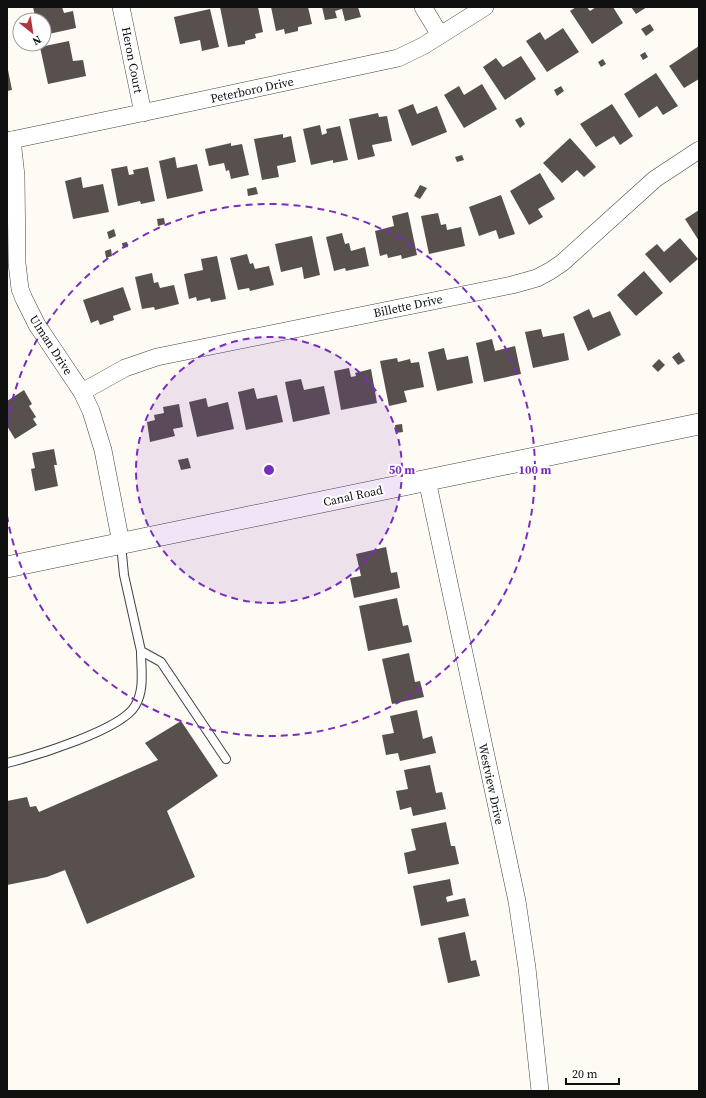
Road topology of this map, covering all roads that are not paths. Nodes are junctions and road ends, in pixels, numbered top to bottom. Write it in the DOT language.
graph roads {
  1 [pos="121,7"];
  2 [pos="423,7"];
  3 [pos="485,7"];
  4 [pos="440,35"];
  5 [pos="143,113"];
  6 [pos="9,141"];
  7 [pos="699,150"];
  8 [pos="82,392"];
  9 [pos="699,424"];
  10 [pos="426,480"];
  11 [pos="121,543"];
  12 [pos="7,567"];
  13 [pos="141,651"];
  14 [pos="226,759"];
  15 [pos="7,763"];
  16 [pos="540,1091"];
  1 -- 5 [label="street, Heron Court"];
  2 -- 4 [label="street"];
  3 -- 4 [label="street, Peterboro Drive"];
  4 -- 5 [label="street, Peterboro Drive"];
  5 -- 6 [label="street, Peterboro Drive"];
  6 -- 8 [label="street, Ulman Drive"];
  7 -- 8 [label="street, Billette Drive"];
  8 -- 11 [label="street, Ulman Drive"];
  9 -- 10 [label="street, Canal Road"];
  10 -- 11 [label="street, Canal Road"];
  10 -- 16 [label="street, Westview Drive"];
  11 -- 12 [label="street, Canal Road"];
  11 -- 13 [label="lane"];
  13 -- 14 [label="lane"];
  13 -- 15 [label="lane"];
}
